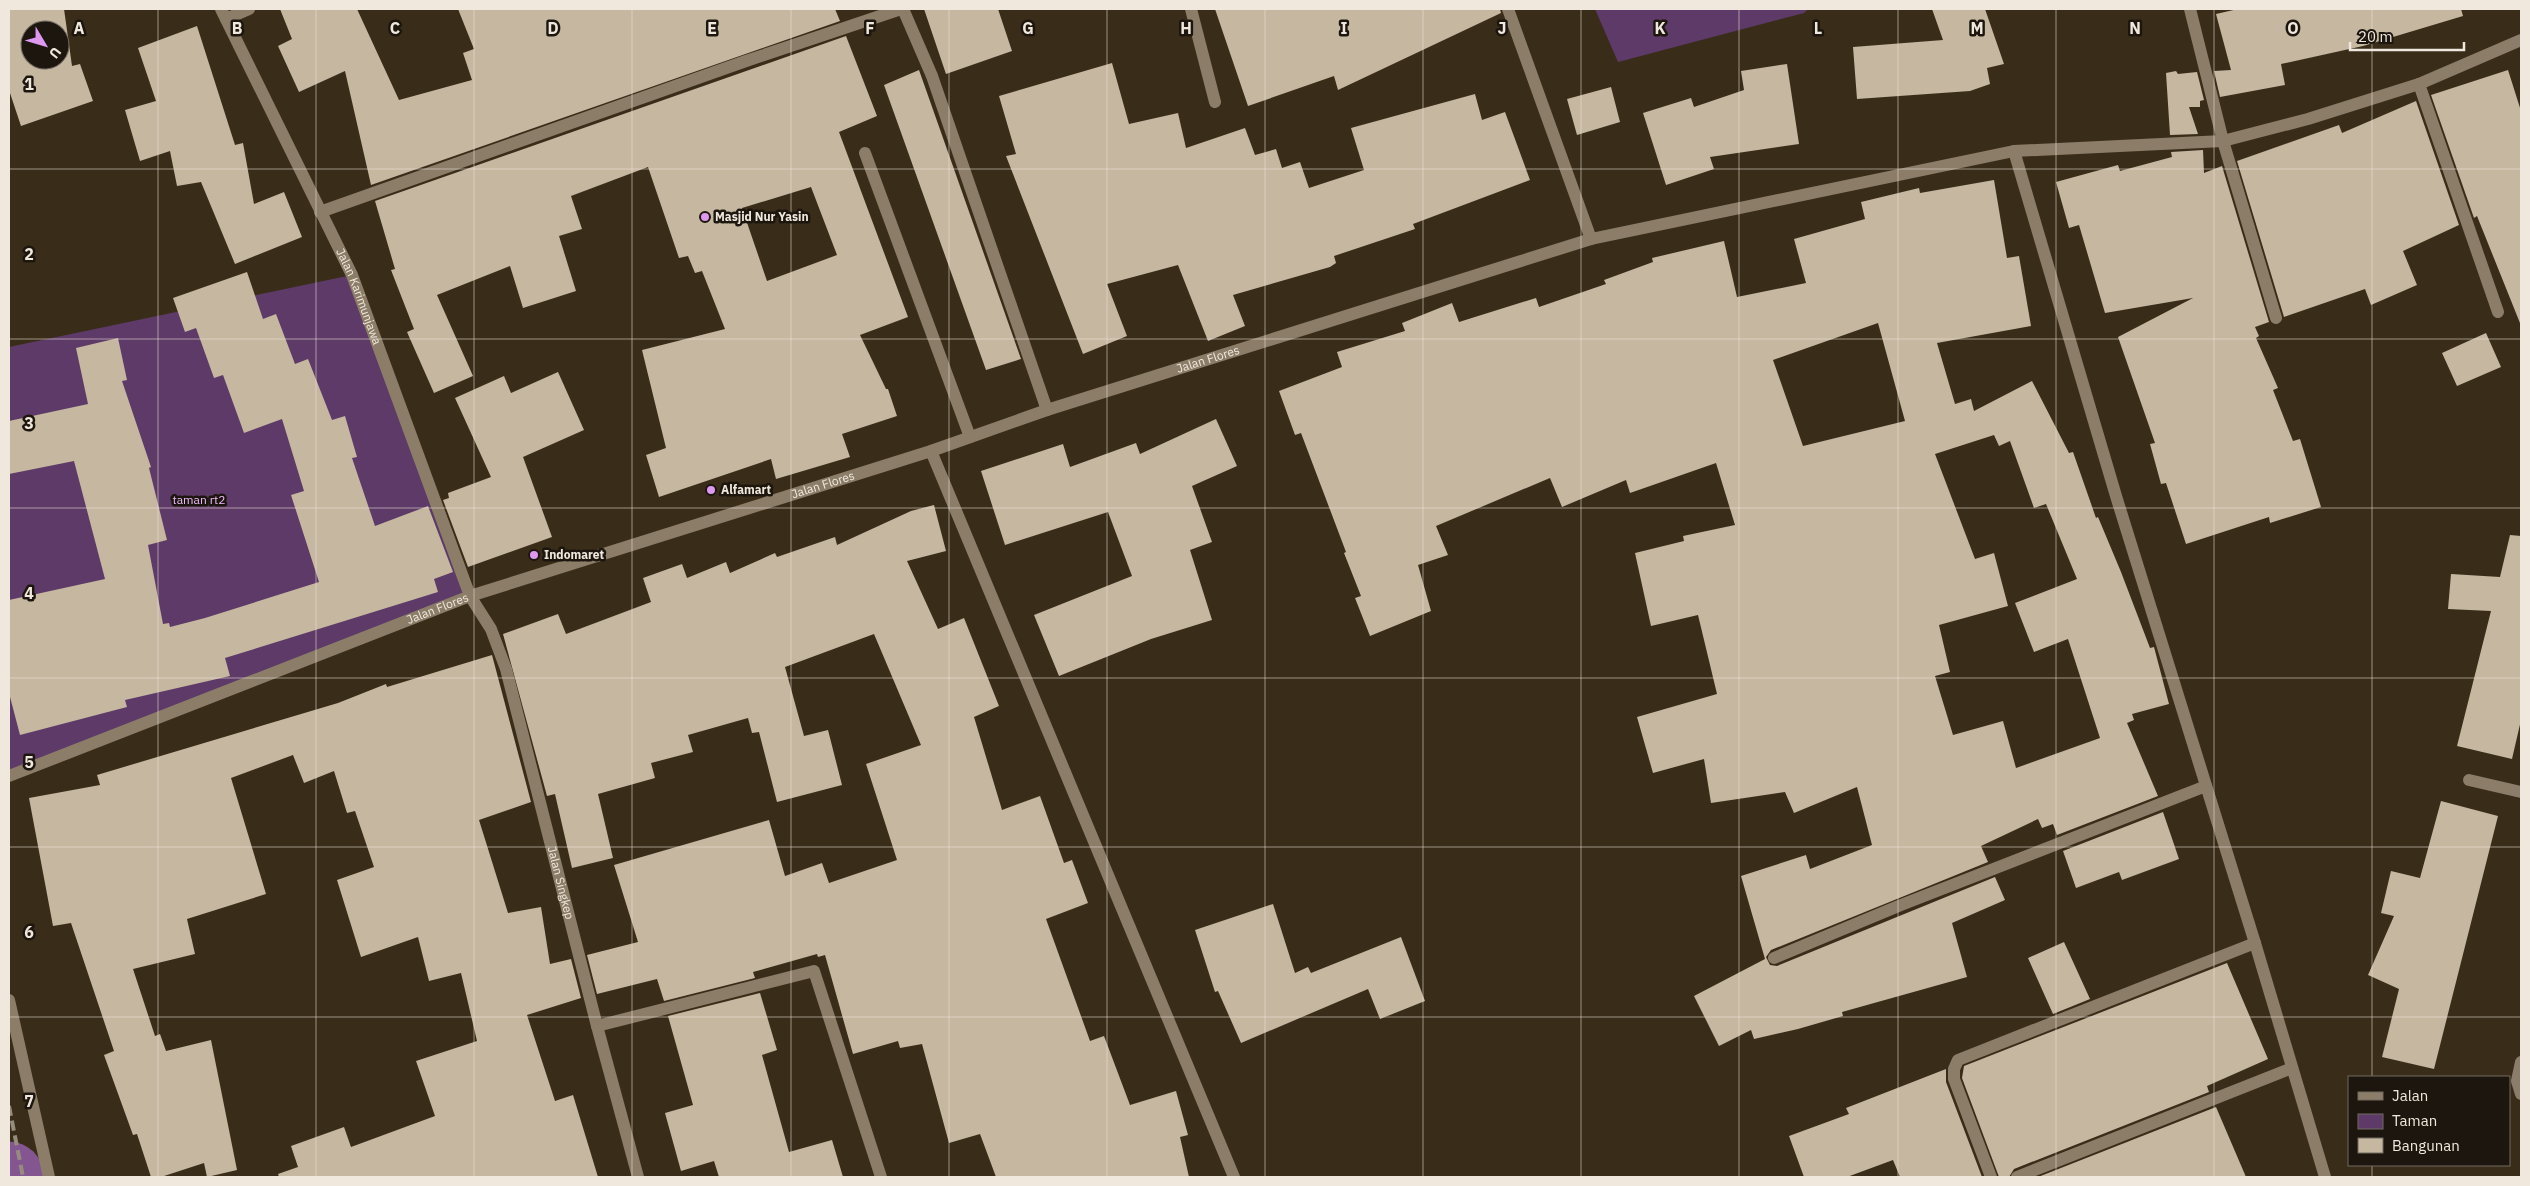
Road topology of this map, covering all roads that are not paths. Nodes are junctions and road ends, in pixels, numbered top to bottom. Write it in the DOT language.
graph roads {
  1 [pos="249,9"];
  2 [pos="902,9"];
  3 [pos="1190,9"];
  4 [pos="1508,9"];
  5 [pos="2190,9"];
  6 [pos="224,14"];
  7 [pos="2521,40"];
  8 [pos="2418,84"];
  9 [pos="1215,102"];
  10 [pos="2223,142"];
  11 [pos="2014,151"];
  12 [pos="865,153"];
  13 [pos="320,212"];
  14 [pos="1591,239"];
  15 [pos="2498,312"];
  16 [pos="2276,318"];
  17 [pos="1048,410"];
  18 [pos="970,437"];
  19 [pos="931,451"];
  20 [pos="470,596"];
  21 [pos="9,776"];
  22 [pos="2468,780"];
  23 [pos="2206,786"];
  24 [pos="2521,792"];
  25 [pos="2255,943"];
  26 [pos="1774,958"];
  27 [pos="9,1000"];
  28 [pos="597,1026"];
  29 [pos="2521,1062"];
  30 [pos="2292,1068"];
  31 [pos="2521,1094"];
  32 [pos="49,1177"];
  33 [pos="638,1177"];
  34 [pos="881,1177"];
  35 [pos="1234,1177"];
  36 [pos="1991,1177"];
  37 [pos="2017,1177"];
  38 [pos="2325,1177"];
  1 -- 6 [label="street"];
  2 -- 13 [label="street"];
  2 -- 17 [label="street"];
  3 -- 9 [label="street"];
  4 -- 14 [label="street"];
  5 -- 10 [label="street"];
  6 -- 13 [label="street, Jalan Karimunjawa"];
  7 -- 8 [label="street, Jalan Flores"];
  8 -- 10 [label="street, Jalan Flores"];
  8 -- 15 [label="street"];
  10 -- 11 [label="street, Jalan Flores"];
  10 -- 16 [label="street"];
  11 -- 14 [label="street, Jalan Flores"];
  11 -- 23 [label="street"];
  12 -- 18 [label="street"];
  13 -- 20 [label="street, Jalan Karimunjawa"];
  14 -- 17 [label="street, Jalan Flores"];
  17 -- 18 [label="street, Jalan Flores"];
  18 -- 19 [label="street, Jalan Flores"];
  19 -- 20 [label="street, Jalan Flores"];
  19 -- 35 [label="street"];
  20 -- 21 [label="street, Jalan Flores"];
  20 -- 28 [label="street, Jalan Singkep"];
  22 -- 24 [label="street"];
  23 -- 25 [label="street"];
  23 -- 26 [label="street"];
  25 -- 30 [label="street"];
  25 -- 36 [label="street"];
  27 -- 32 [label="street"];
  28 -- 33 [label="street, Jalan Singkep"];
  28 -- 34 [label="street"];
  29 -- 31 [label="street"];
  30 -- 37 [label="street"];
  30 -- 38 [label="street"];
}
